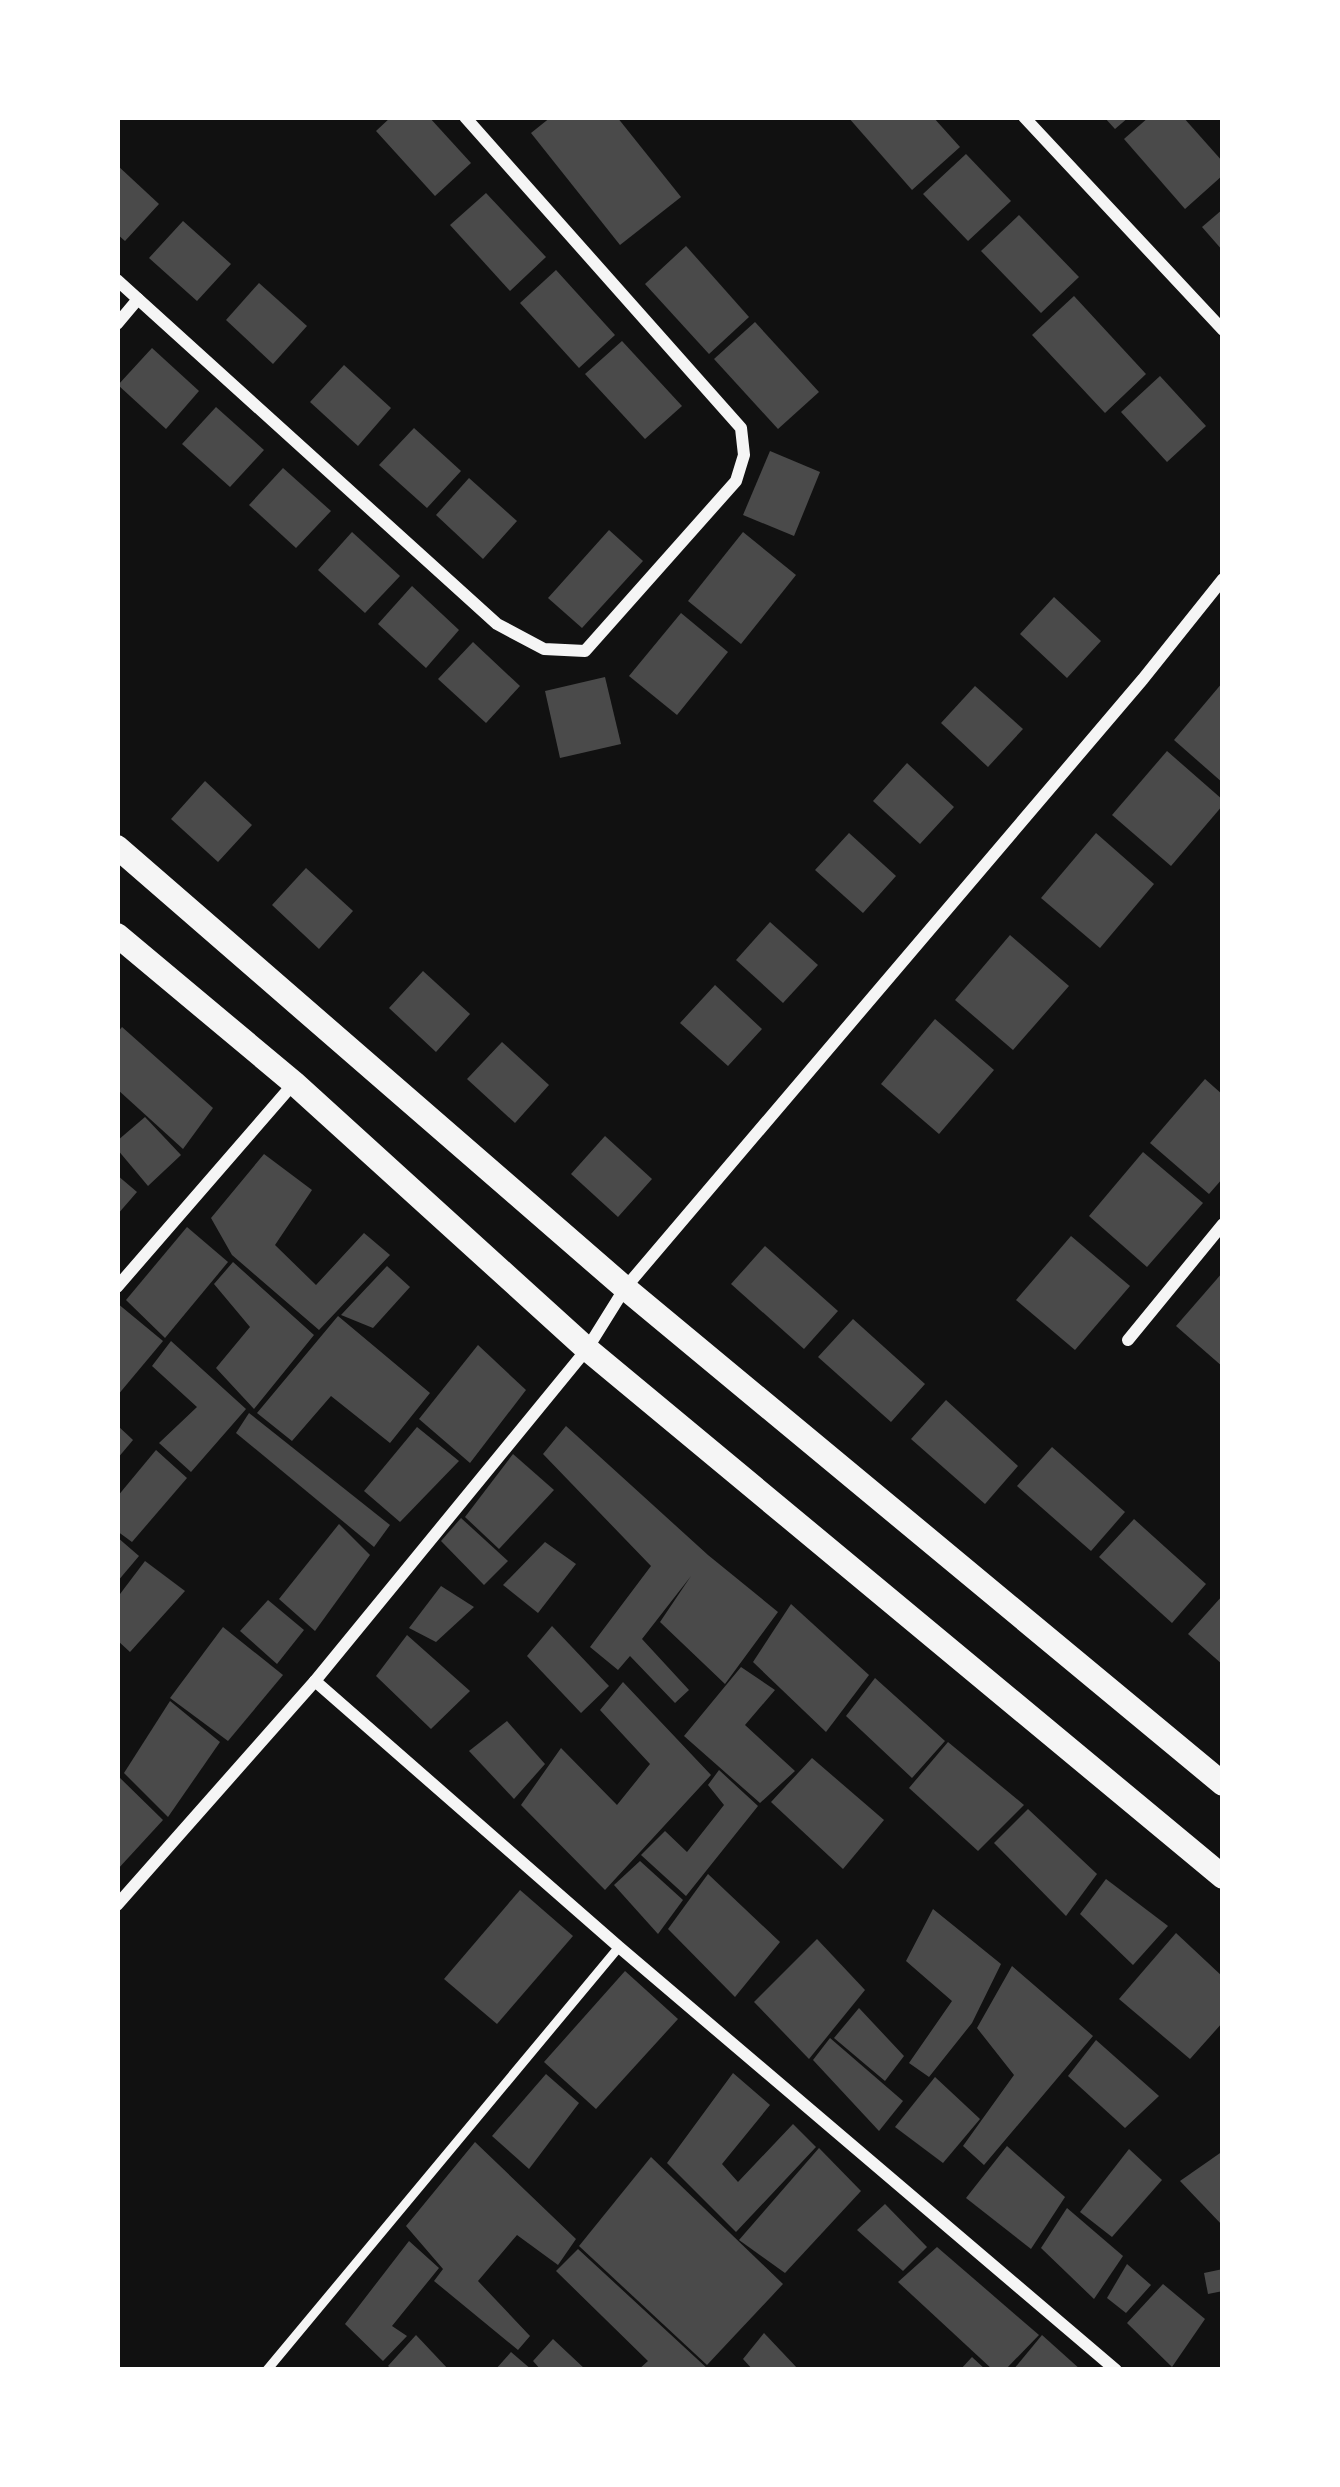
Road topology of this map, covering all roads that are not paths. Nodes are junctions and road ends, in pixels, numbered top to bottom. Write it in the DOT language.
graph roads {
  1 [pos="1024,117"];
  2 [pos="475,120"];
  3 [pos="117,280"];
  4 [pos="138,299"];
  5 [pos="117,324"];
  6 [pos="1223,330"];
  7 [pos="1223,579"];
  8 [pos="117,847"];
  9 [pos="117,935"];
  10 [pos="294,1083"];
  11 [pos="1223,1224"];
  12 [pos="117,1287"];
  13 [pos="625,1288"];
  14 [pos="1128,1340"];
  15 [pos="587,1349"];
  16 [pos="315,1681"];
  17 [pos="1223,1784"];
  18 [pos="1223,1877"];
  19 [pos="117,1905"];
  20 [pos="619,1947"];
  21 [pos="267,2370"];
  22 [pos="1116,2370"];
  1 -- 6 [label="street"];
  2 -- 4 [label="street"];
  3 -- 4 [label="street"];
  4 -- 5 [label="street"];
  7 -- 13 [label="street"];
  8 -- 13 [label="main road"];
  9 -- 10 [label="main road"];
  10 -- 12 [label="street"];
  10 -- 15 [label="main road"];
  11 -- 14 [label="street"];
  13 -- 15 [label="street"];
  13 -- 17 [label="main road"];
  15 -- 16 [label="street"];
  15 -- 18 [label="main road"];
  16 -- 19 [label="street"];
  16 -- 20 [label="street"];
  20 -- 21 [label="lane"];
  20 -- 22 [label="street"];
}
